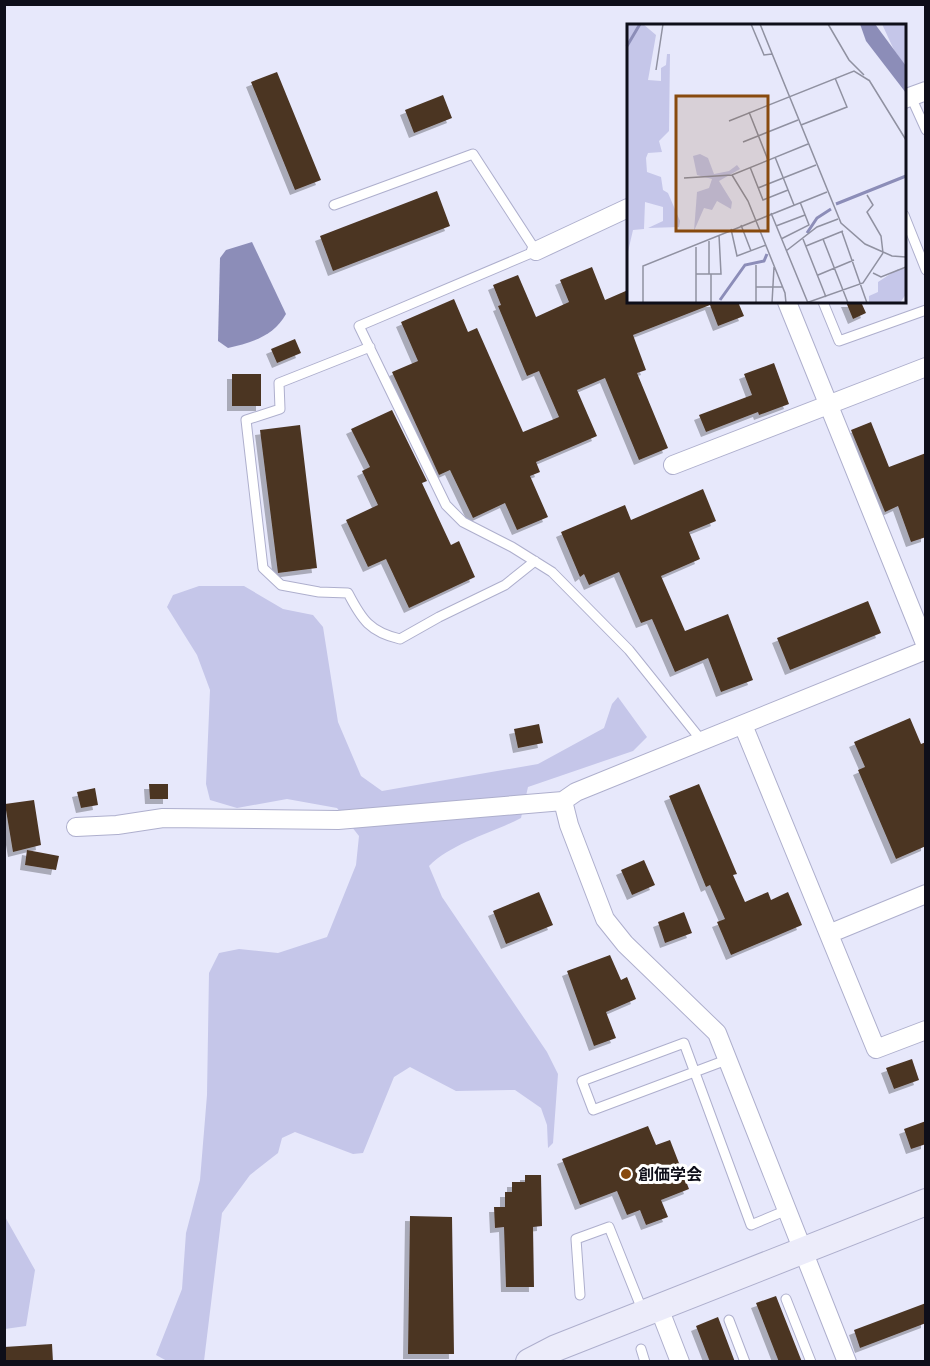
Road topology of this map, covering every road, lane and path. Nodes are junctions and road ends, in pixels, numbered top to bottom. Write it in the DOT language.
graph roads {
  1 [pos="914,96"];
  2 [pos="926,130"];
  3 [pos="334,205"];
  4 [pos="627,208"];
  5 [pos="906,220"];
  6 [pos="536,251"];
  7 [pos="926,270"];
  8 [pos="787,303"];
  9 [pos="824,303"];
  10 [pos="926,310"];
  11 [pos="370,347"];
  12 [pos="926,367"];
  13 [pos="828,404"];
  14 [pos="673,465"];
  15 [pos="535,561"];
  16 [pos="926,648"];
  17 [pos="744,724"];
  18 [pos="702,741"];
  19 [pos="563,801"];
  20 [pos="76,827"];
  21 [pos="926,894"];
  22 [pos="831,933"];
  23 [pos="926,1030"];
  24 [pos="729,1059"];
  25 [pos="695,1072"];
  26 [pos="926,1202"];
  27 [pos="787,1210"];
  28 [pos="805,1250"];
  29 [pos="580,1295"];
  30 [pos="786,1299"];
  31 [pos="652,1311"];
  32 [pos="729,1320"];
  33 [pos="641,1349"];
  34 [pos="556,1355"];
  35 [pos="529,1362"];
  36 [pos="645,1362"];
  37 [pos="680,1362"];
  38 [pos="745,1362"];
  39 [pos="811,1362"];
  40 [pos="847,1362"];
  1 -- 2 [label="lane"];
  3 -- 6 [label="lane"];
  4 -- 6 [label="street"];
  5 -- 7 [label="lane"];
  6 -- 11 [label="lane"];
  8 -- 13 [label="street"];
  9 -- 10 [label="lane"];
  11 -- 15 [label="lane"];
  11 -- 15 [label="lane"];
  12 -- 13 [label="street"];
  13 -- 14 [label="street"];
  13 -- 16 [label="street"];
  15 -- 18 [label="lane"];
  16 -- 17 [label="street"];
  17 -- 18 [label="street"];
  17 -- 22 [label="street"];
  18 -- 19 [label="street"];
  19 -- 20 [label="street"];
  19 -- 24 [label="street"];
  21 -- 22 [label="street"];
  22 -- 23 [label="street"];
  24 -- 25 [label="lane"];
  24 -- 27 [label="street"];
  25 -- 25 [label="lane"];
  25 -- 27 [label="lane"];
  26 -- 28 [label="street"];
  27 -- 28 [label="street"];
  28 -- 31 [label="street"];
  28 -- 40 [label="street"];
  29 -- 31 [label="lane"];
  30 -- 39 [label="lane"];
  31 -- 34 [label="street"];
  31 -- 37 [label="street"];
  32 -- 38 [label="lane"];
  33 -- 36 [label="lane"];
  34 -- 35 [label="street"];
}
